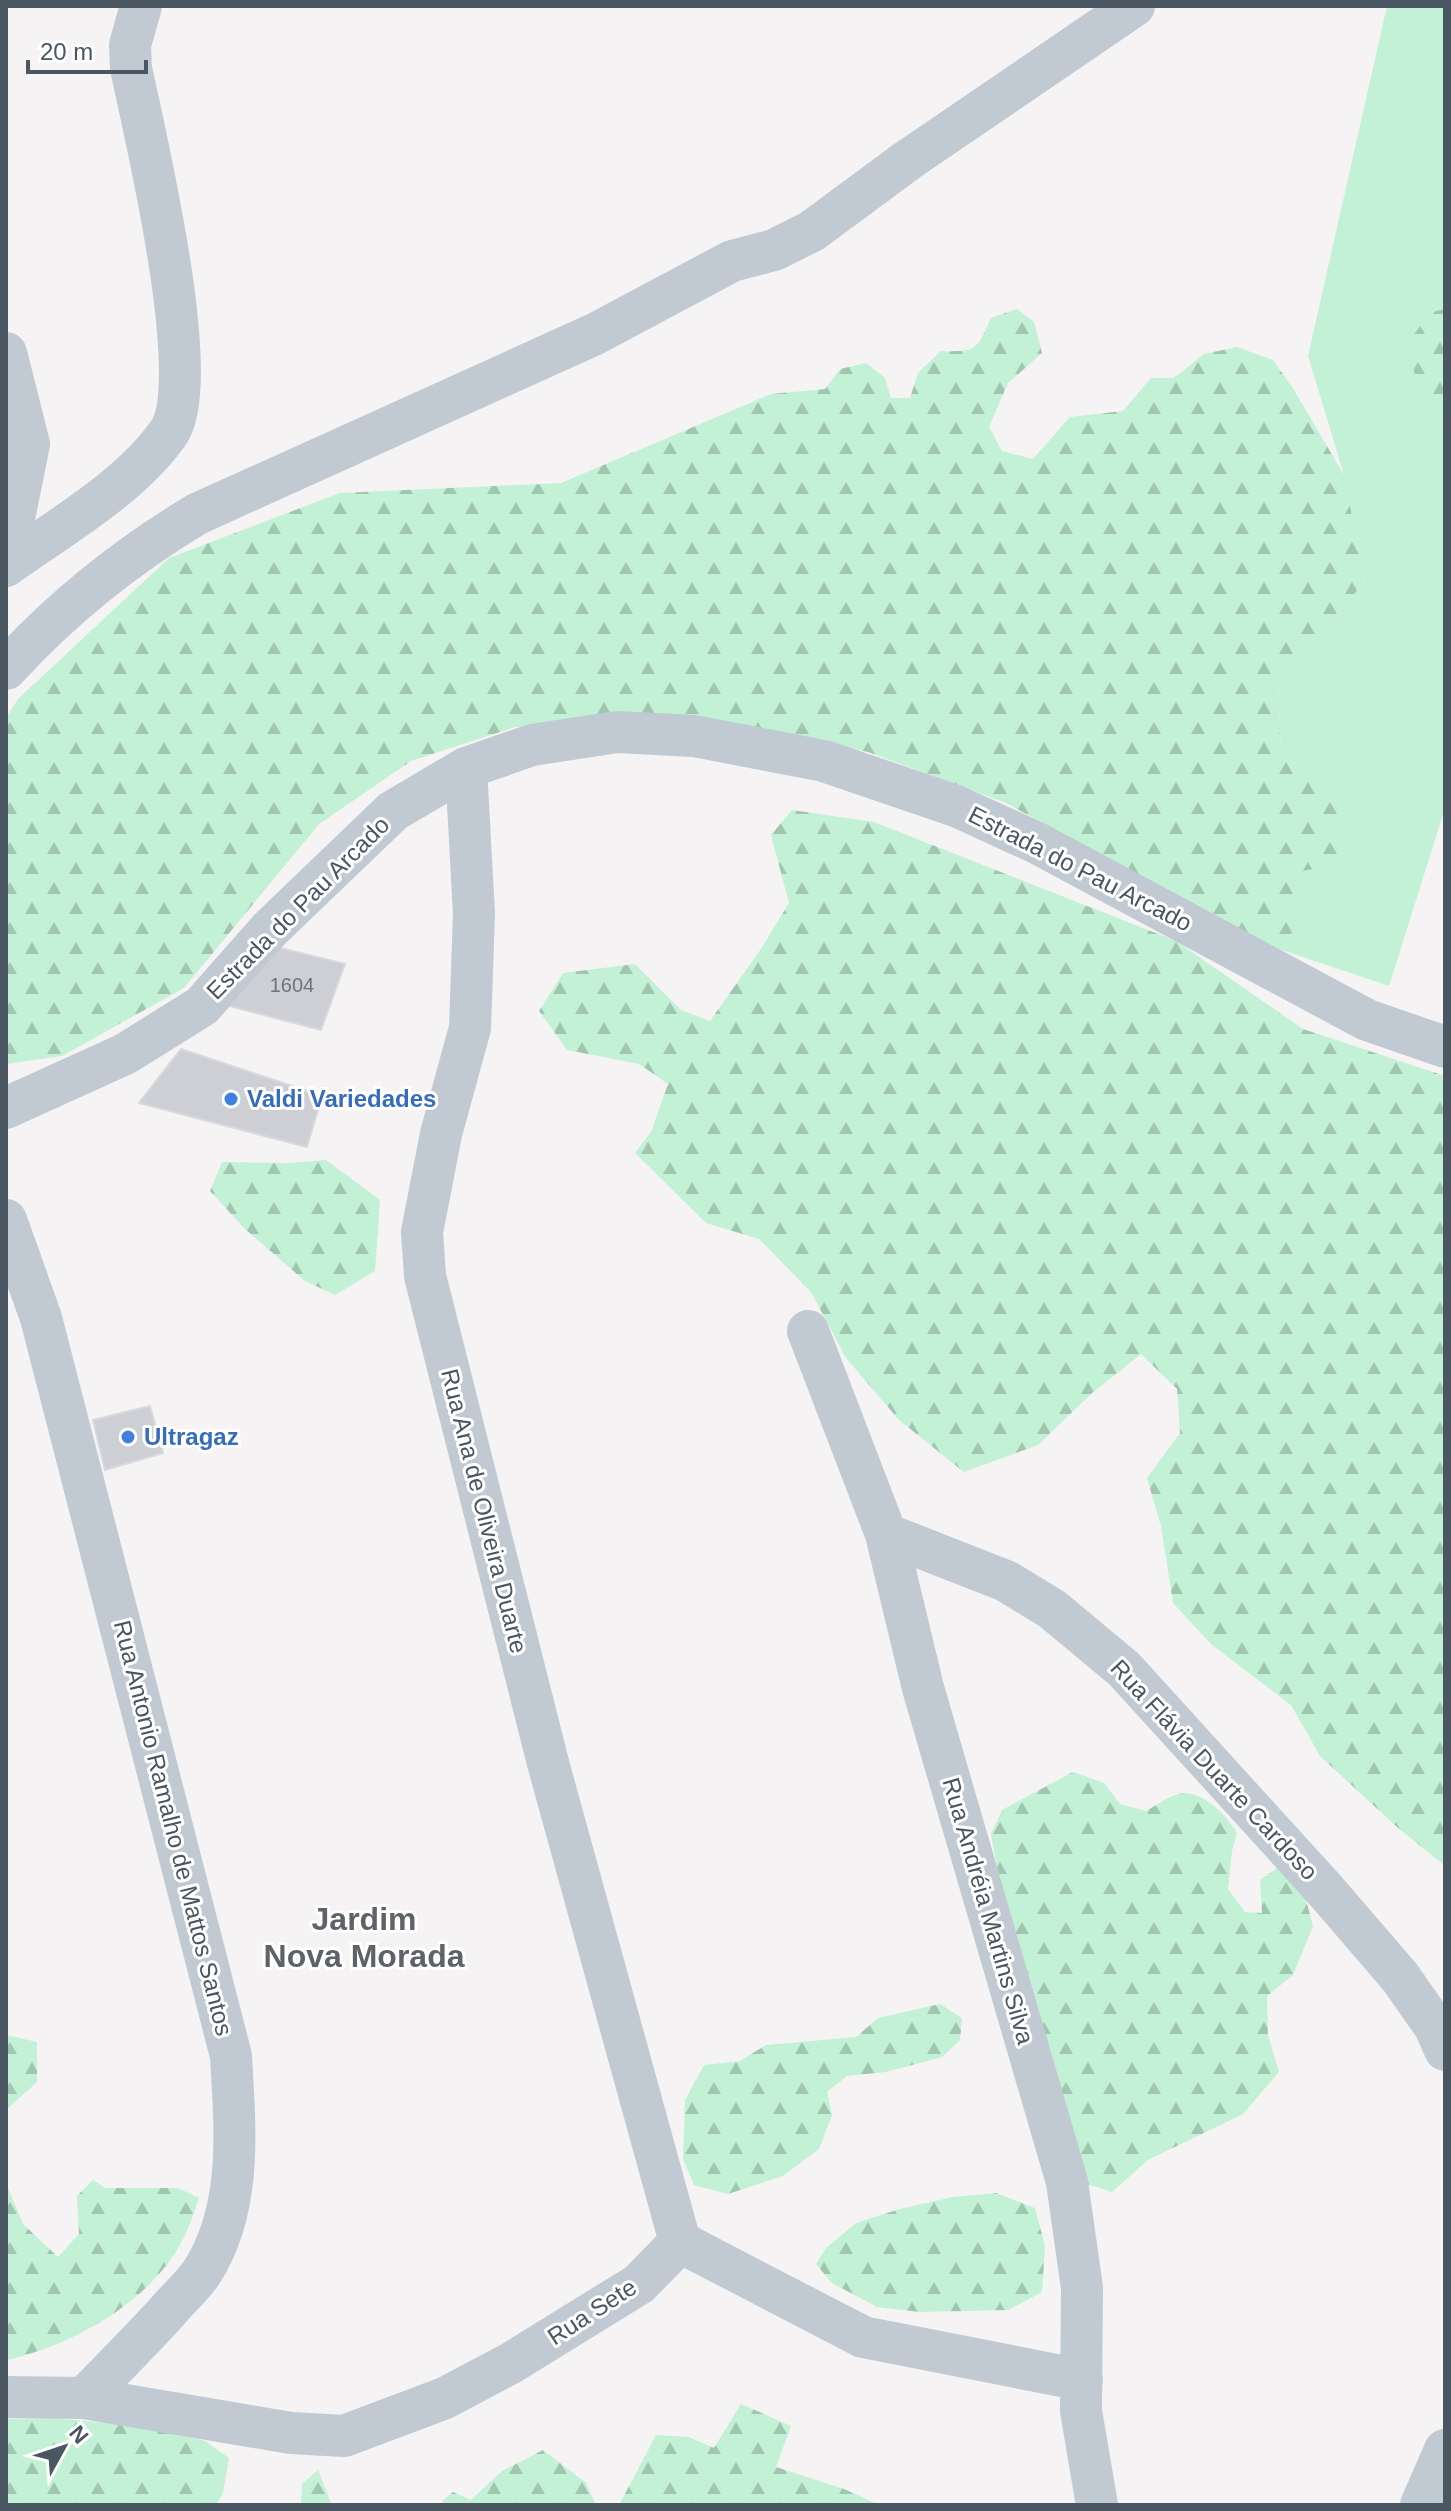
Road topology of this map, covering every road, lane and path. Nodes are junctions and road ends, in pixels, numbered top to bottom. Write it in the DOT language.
graph roads {
  1 [pos="141,6"];
  2 [pos="1134,6"];
  3 [pos="6,353"];
  4 [pos="6,558"];
  5 [pos="6,566"];
  6 [pos="6,669"];
  7 [pos="466,768"];
  8 [pos="1445,1047"];
  9 [pos="6,1108"];
  10 [pos="6,1220"];
  11 [pos="808,1331"];
  12 [pos="886,1534"];
  13 [pos="1445,2050"];
  14 [pos="680,2242"];
  15 [pos="1082,2380"];
  16 [pos="6,2397"];
  17 [pos="84,2398"];
  18 [pos="1445,2450"];
  19 [pos="1097,2505"];
  20 [pos="1421,2505"];
  1 -- 5 [label="street"];
  2 -- 6 [label="street"];
  3 -- 4 [label="street"];
  7 -- 8 [label="street, Estrada do Pau Arcado"];
  7 -- 9 [label="street, Estrada do Pau Arcado"];
  7 -- 14 [label="street, Rua Ana de Oliveira Duarte"];
  10 -- 17 [label="street, Rua Antonio Ramalho de Mattos Santos"];
  11 -- 12 [label="street, Rua Andréia Martins Silva"];
  12 -- 13 [label="street, Rua Flávia Duarte Cardoso"];
  12 -- 15 [label="street, Rua Andréia Martins Silva"];
  14 -- 15 [label="street"];
  14 -- 17 [label="street, Rua Sete"];
  15 -- 19 [label="street, Rua Andréia Martins Silva"];
  16 -- 17 [label="street, Rua Sete"];
  18 -- 20 [label="street"];
}
